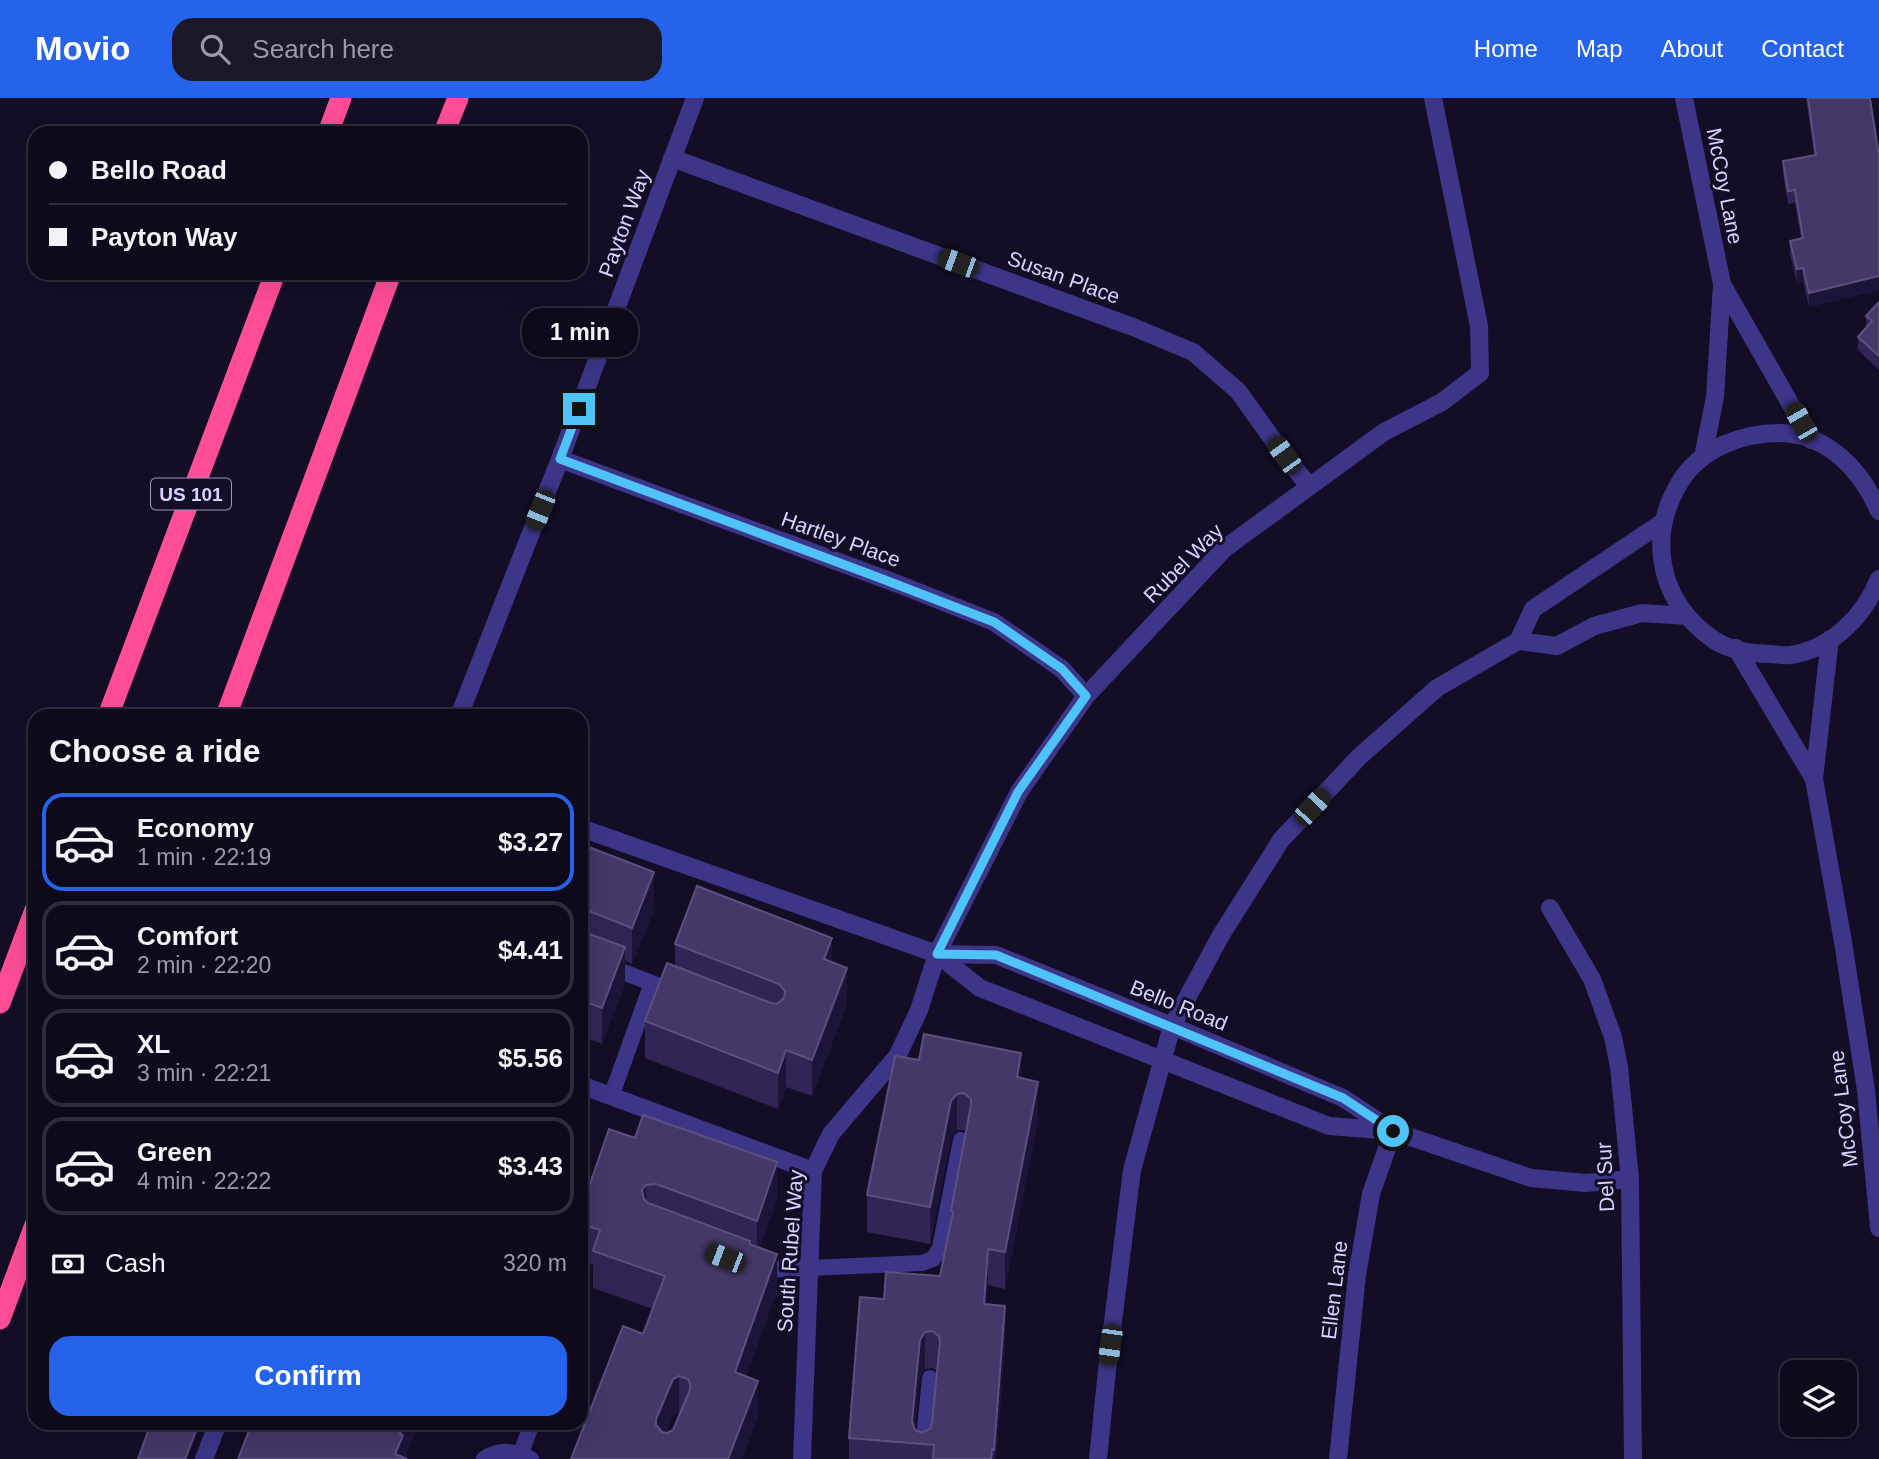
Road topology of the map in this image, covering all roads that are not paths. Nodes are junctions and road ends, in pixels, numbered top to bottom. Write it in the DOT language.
graph roads {
  1 [pos="341,98"];
  2 [pos="458,98"];
  3 [pos="695,98"];
  4 [pos="1433,98"];
  5 [pos="1685,98"];
  6 [pos="331,126"];
  7 [pos="447,126"];
  8 [pos="672,158"];
  9 [pos="272,280"];
  10 [pos="388,280"];
  11 [pos="1722,284"];
  12 [pos="1811,440"];
  13 [pos="1703,457"];
  14 [pos="560,459"];
  15 [pos="1310,486"];
  16 [pos="1874,490"];
  17 [pos="1879,510"];
  18 [pos="1662,522"];
  19 [pos="1879,580"];
  20 [pos="1686,615"];
  21 [pos="1830,639"];
  22 [pos="1518,641"];
  23 [pos="1736,648"];
  24 [pos="1086,696"];
  25 [pos="111,709"];
  26 [pos="229,709"];
  27 [pos="462,709"];
  28 [pos="1814,779"];
  29 [pos="588,830"];
  30 [pos="1550,908"];
  31 [pos="28,929"];
  32 [pos="937,954"];
  33 [pos="588,959"];
  34 [pos="652,984"];
  35 [pos="689,998"];
  36 [pos="0,1003"];
  37 [pos="1172,1026"];
  38 [pos="1162,1060"];
  39 [pos="588,1089"];
  40 [pos="611,1097"];
  41 [pos="1393,1131"];
  42 [pos="961,1140"];
  43 [pos="813,1171"];
  44 [pos="1630,1179"];
  45 [pos="1879,1228"];
  46 [pos="28,1244"];
  47 [pos="737,1263"];
  48 [pos="810,1268"];
  49 [pos="0,1319"];
  50 [pos="930,1378"];
  51 [pos="215,1430"];
  52 [pos="531,1430"];
  53 [pos="526,1456"];
  54 [pos="204,1459"];
  55 [pos="484,1459"];
  56 [pos="802,1459"];
  57 [pos="922,1459"];
  58 [pos="1098,1459"];
  59 [pos="1338,1459"];
  60 [pos="1633,1459"];
  1 -- 6 [label="highway"];
  2 -- 7 [label="highway"];
  3 -- 8 [label="street, Payton Way"];
  4 -- 15 [label="street, Rubel Way"];
  5 -- 11 [label="street, McCoy Lane"];
  8 -- 14 [label="street, Payton Way"];
  8 -- 15 [label="street, Susan Place"];
  9 -- 25 [label="highway, US 101"];
  10 -- 26 [label="highway"];
  11 -- 12 [label="street, McCoy Lane"];
  11 -- 13 [label="street, McCoy Lane"];
  12 -- 13 [label="street"];
  12 -- 16 [label="street"];
  13 -- 18 [label="street"];
  14 -- 24 [label="street, Hartley Place"];
  14 -- 27 [label="street, Payton Way"];
  15 -- 24 [label="street, Rubel Way"];
  16 -- 17 [label="street"];
  18 -- 20 [label="street"];
  18 -- 22 [label="street"];
  19 -- 21 [label="street"];
  20 -- 22 [label="street"];
  20 -- 23 [label="street"];
  21 -- 23 [label="street"];
  21 -- 28 [label="street, McCoy Lane"];
  22 -- 37 [label="street"];
  23 -- 28 [label="street, McCoy Lane"];
  24 -- 32 [label="street, Rubel Way"];
  28 -- 45 [label="street, McCoy Lane"];
  29 -- 32 [label="street, Bello Road"];
  30 -- 44 [label="street, Del Sur"];
  31 -- 36 [label="highway"];
  32 -- 37 [label="street, Bello Road"];
  32 -- 38 [label="street, Bello Road"];
  32 -- 43 [label="street, South Rubel Way"];
  33 -- 34 [label="lane"];
  34 -- 35 [label="lane"];
  34 -- 40 [label="lane"];
  37 -- 38 [label="street"];
  37 -- 41 [label="street, Bello Road"];
  38 -- 41 [label="street, Bello Road"];
  38 -- 58 [label="street"];
  39 -- 40 [label="street"];
  40 -- 43 [label="street"];
  41 -- 44 [label="street, Bello Road"];
  41 -- 59 [label="street, Ellen Lane"];
  42 -- 48 [label="lane"];
  43 -- 48 [label="street, South Rubel Way"];
  44 -- 60 [label="street, Del Sur"];
  46 -- 49 [label="highway"];
  47 -- 48 [label="lane"];
  48 -- 56 [label="street, South Rubel Way"];
  50 -- 57 [label="lane"];
  51 -- 54 [label="street"];
  52 -- 53 [label="lane"];
  53 -- 55 [label="lane"];
}
